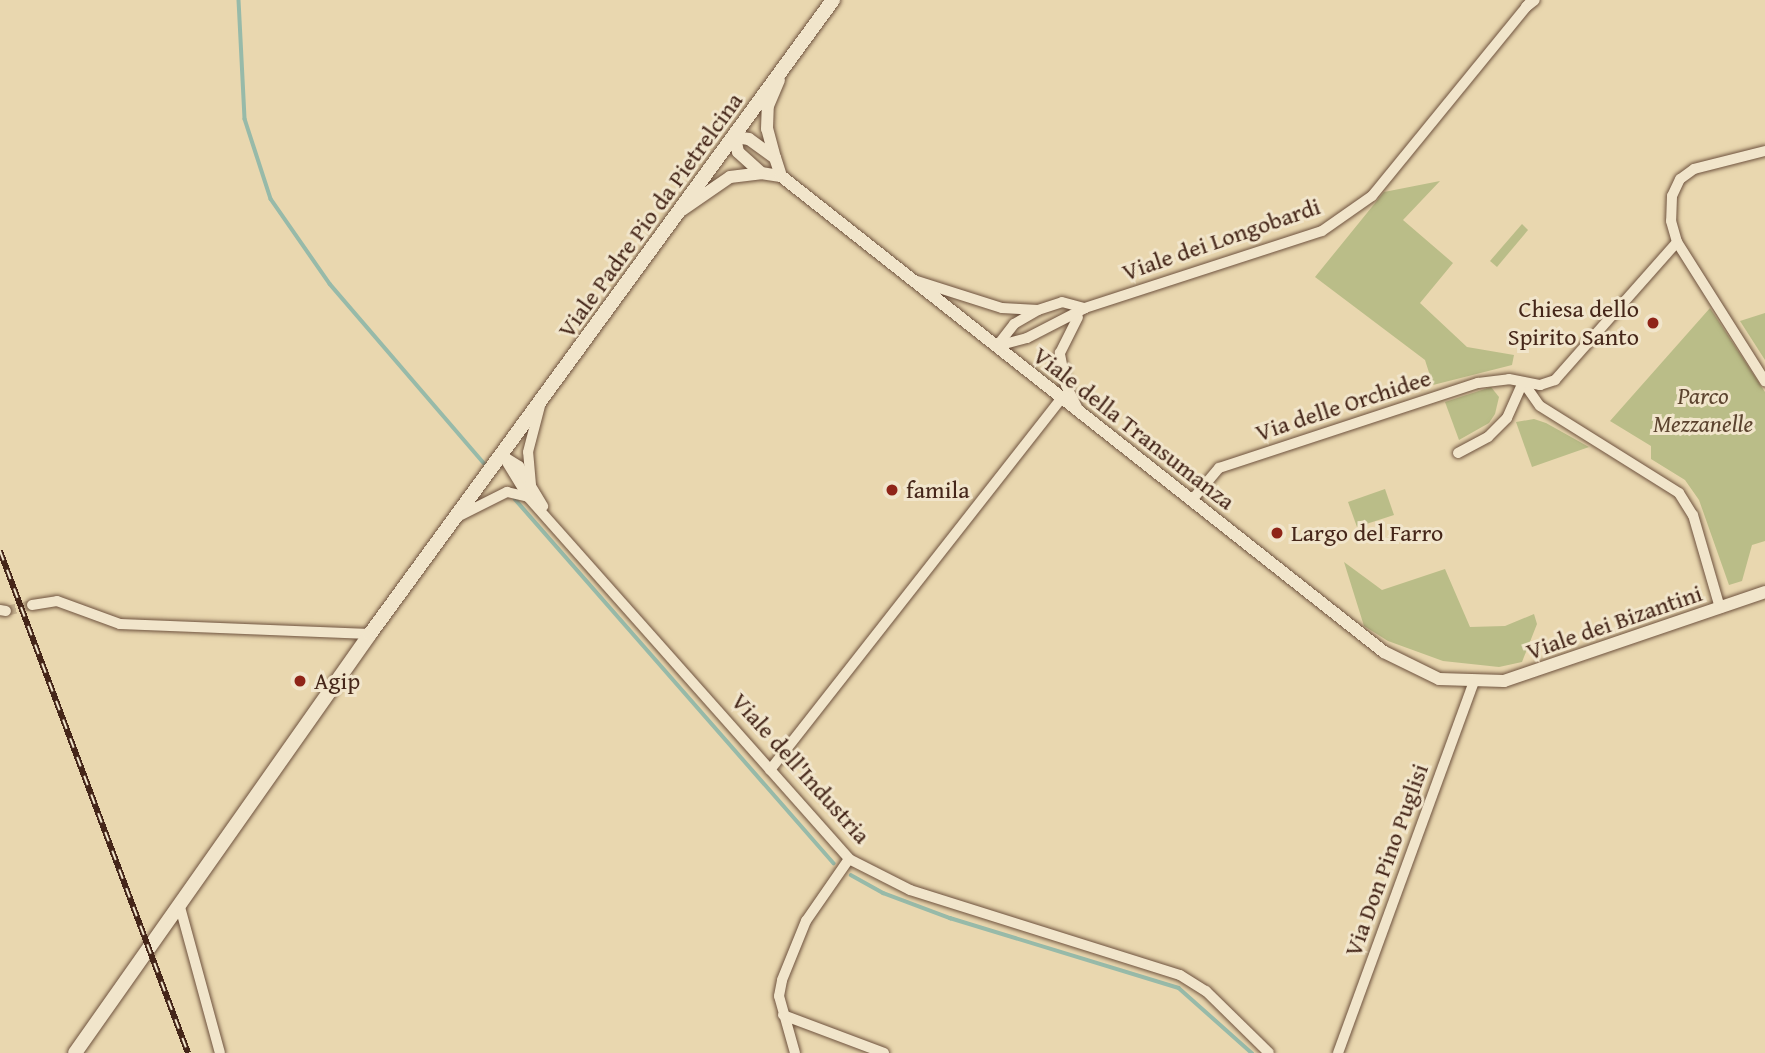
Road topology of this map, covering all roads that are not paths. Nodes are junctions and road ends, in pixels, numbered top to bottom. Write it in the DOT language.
graph roads {
  1 [pos="833,0"];
  2 [pos="1531,2"];
  3 [pos="782,72"];
  4 [pos="735,137"];
  5 [pos="1765,151"];
  6 [pos="775,158"];
  7 [pos="761,173"];
  8 [pos="781,176"];
  9 [pos="682,210"];
  10 [pos="1677,242"];
  11 [pos="913,280"];
  12 [pos="1085,308"];
  13 [pos="1038,310"];
  14 [pos="997,346"];
  15 [pos="1765,381"];
  16 [pos="1523,382"];
  17 [pos="1062,398"];
  18 [pos="540,405"];
  19 [pos="1079,411"];
  20 [pos="1458,453"];
  21 [pos="503,456"];
  22 [pos="531,485"];
  23 [pos="528,497"];
  24 [pos="1192,500"];
  25 [pos="546,513"];
  26 [pos="459,516"];
  27 [pos="1765,592"];
  28 [pos="32,605"];
  29 [pos="1720,608"];
  30 [pos="370,634"];
  31 [pos="1474,681"];
  32 [pos="770,769"];
  33 [pos="849,859"];
  34 [pos="180,907"];
  35 [pos="783,1015"];
  36 [pos="75,1053"];
  37 [pos="220,1053"];
  38 [pos="796,1053"];
  39 [pos="884,1053"];
  40 [pos="1269,1053"];
  41 [pos="1338,1053"];
  1 -- 3 [label="main road, Viale Padre Pio da Pietrelcina"];
  2 -- 12 [label="street, Viale dei Longobardi"];
  3 -- 4 [label="main road, Viale Padre Pio da Pietrelcina"];
  3 -- 6 [label="street"];
  4 -- 6 [label="street"];
  4 -- 7 [label="street"];
  4 -- 9 [label="main road, Viale Padre Pio da Pietrelcina"];
  5 -- 10 [label="street"];
  6 -- 8 [label="street"];
  7 -- 8 [label="street, Viale della Transumanza"];
  7 -- 9 [label="street, Viale della Transumanza"];
  8 -- 11 [label="street, Viale della Transumanza"];
  9 -- 18 [label="main road, Viale Padre Pio da Pietrelcina"];
  10 -- 15 [label="street"];
  10 -- 16 [label="street, Via delle Orchidee"];
  11 -- 13 [label="street, Viale dei Longobardi"];
  11 -- 14 [label="street, Viale della Transumanza"];
  12 -- 13 [label="street, Viale dei Longobardi"];
  12 -- 14 [label="street, Viale dei Longobardi"];
  12 -- 19 [label="street"];
  13 -- 14 [label="street, Viale dei Longobardi"];
  14 -- 17 [label="street, Viale della Transumanza"];
  16 -- 20 [label="street"];
  16 -- 24 [label="street, Via delle Orchidee"];
  16 -- 29 [label="street"];
  17 -- 19 [label="street, Viale della Transumanza"];
  17 -- 32 [label="street"];
  18 -- 21 [label="main road, Viale Padre Pio da Pietrelcina"];
  18 -- 22 [label="street, Viale dell'Industria"];
  19 -- 24 [label="street, Viale della Transumanza"];
  21 -- 22 [label="street, Viale dell'Industria"];
  21 -- 23 [label="street, Viale dell'Industria"];
  21 -- 26 [label="main road, Viale Padre Pio da Pietrelcina"];
  22 -- 25 [label="street, Viale dell'Industria"];
  23 -- 25 [label="street, Viale dell'Industria"];
  23 -- 26 [label="street"];
  24 -- 31 [label="street, Viale della Transumanza"];
  25 -- 32 [label="street, Viale dell'Industria"];
  26 -- 30 [label="main road, Viale Padre Pio da Pietrelcina"];
  27 -- 29 [label="street, Viale dei Bizantini"];
  28 -- 30 [label="street"];
  29 -- 31 [label="street, Viale dei Bizantini"];
  30 -- 34 [label="main road, Viale Padre Pio da Pietrelcina"];
  31 -- 41 [label="street, Via Don Pino Puglisi"];
  32 -- 33 [label="street, Viale dell'Industria"];
  33 -- 35 [label="street"];
  33 -- 40 [label="street, Viale dell'Industria"];
  34 -- 36 [label="main road, Viale Padre Pio da Pietrelcina"];
  34 -- 37 [label="street"];
  35 -- 38 [label="street"];
  35 -- 39 [label="street"];
}
